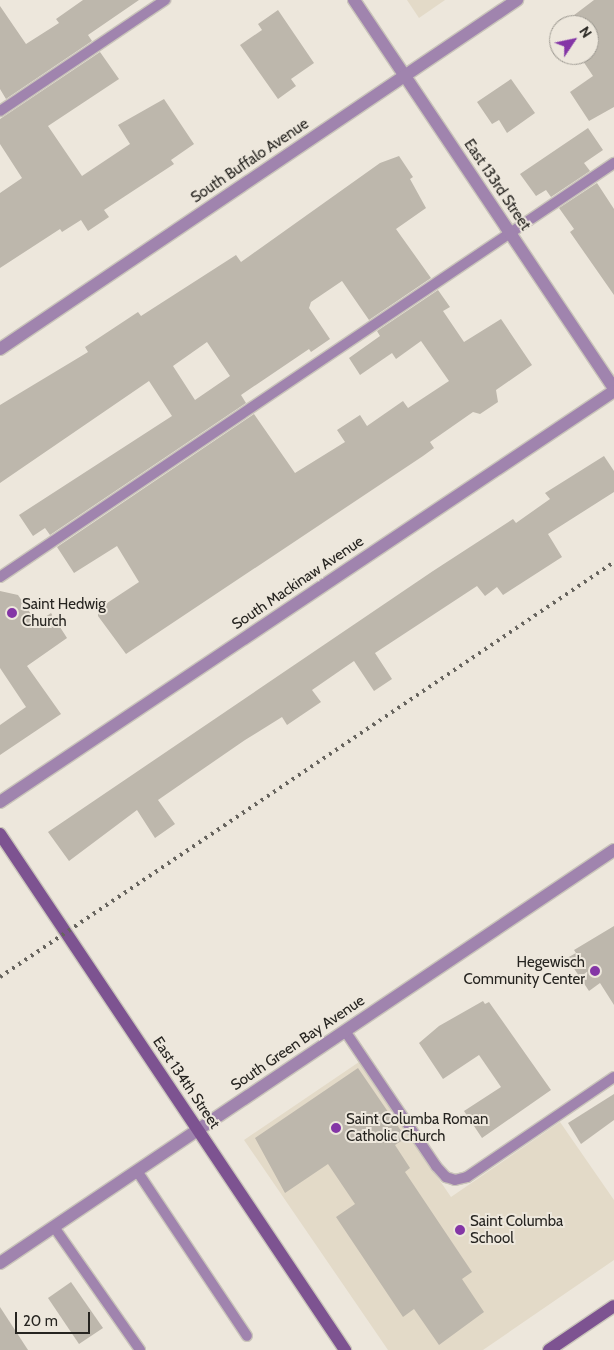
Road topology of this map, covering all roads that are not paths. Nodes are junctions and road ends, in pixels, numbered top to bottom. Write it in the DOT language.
graph roads {
  1 [pos="165,0"];
  2 [pos="354,0"];
  3 [pos="518,0"];
  4 [pos="405,76"];
  5 [pos="0,111"];
  6 [pos="614,163"];
  7 [pos="510,233"];
  8 [pos="0,350"];
  9 [pos="614,390"];
  10 [pos="0,577"];
  11 [pos="0,802"];
  12 [pos="0,834"];
  13 [pos="614,850"];
  14 [pos="345,1031"];
  15 [pos="614,1077"];
  16 [pos="198,1130"];
  17 [pos="137,1171"];
  18 [pos="54,1227"];
  19 [pos="0,1263"];
  20 [pos="614,1306"];
  21 [pos="247,1336"];
  22 [pos="140,1350"];
  23 [pos="345,1350"];
  24 [pos="549,1350"];
  1 -- 5 [label="lane"];
  2 -- 4 [label="street, East 133rd Street"];
  3 -- 4 [label="street, South Buffalo Avenue"];
  4 -- 7 [label="street, East 133rd Street"];
  4 -- 8 [label="street, South Buffalo Avenue"];
  6 -- 7 [label="lane"];
  7 -- 9 [label="street, East 133rd Street"];
  7 -- 10 [label="lane"];
  9 -- 11 [label="street, South Mackinaw Avenue"];
  12 -- 16 [label="street, East 134th Street"];
  13 -- 14 [label="street, South Green Bay Avenue"];
  14 -- 15 [label="lane"];
  14 -- 16 [label="street, South Green Bay Avenue"];
  16 -- 17 [label="street, South Green Bay Avenue"];
  16 -- 23 [label="street, East 134th Street"];
  17 -- 18 [label="street, South Green Bay Avenue"];
  17 -- 21 [label="lane"];
  18 -- 19 [label="street, South Green Bay Avenue"];
  18 -- 22 [label="lane"];
  20 -- 24 [label="street"];
}
